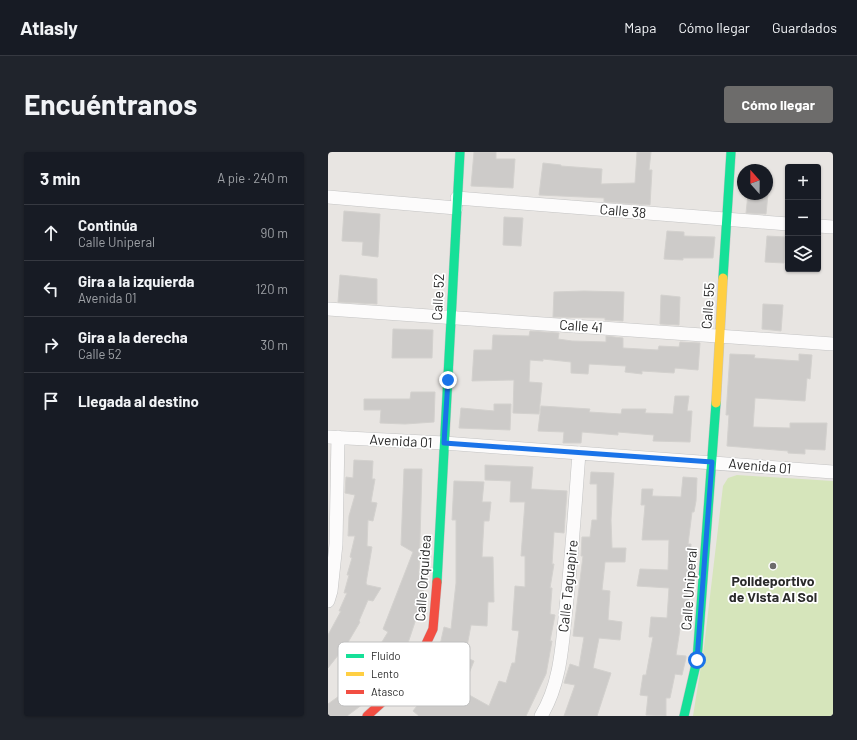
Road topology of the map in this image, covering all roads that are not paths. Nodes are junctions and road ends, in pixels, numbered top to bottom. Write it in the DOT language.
graph roads {
  1 [pos="460,152"];
  2 [pos="731,152"];
  3 [pos="328,197"];
  4 [pos="457,203"];
  5 [pos="728,220"];
  6 [pos="785,224"];
  7 [pos="821,226"];
  8 [pos="833,227"];
  9 [pos="328,309"];
  10 [pos="450,316"];
  11 [pos="720,336"];
  12 [pos="833,344"];
  13 [pos="333,437"];
  14 [pos="444,443"];
  15 [pos="579,453"];
  16 [pos="712,462"];
  17 [pos="833,472"];
  18 [pos="328,601"];
  19 [pos="427,642"];
  20 [pos="378,706"];
  21 [pos="367,716"];
  22 [pos="541,716"];
  23 [pos="684,716"];
  1 -- 4 [label="street, Calle 52"];
  2 -- 5 [label="street, Calle 55"];
  3 -- 4 [label="street, Calle 38"];
  4 -- 5 [label="street, Calle 38"];
  4 -- 10 [label="street, Calle 52"];
  5 -- 6 [label="street, Calle 38"];
  5 -- 11 [label="street, Calle 55"];
  7 -- 8 [label="street"];
  9 -- 10 [label="street, Calle 41"];
  10 -- 11 [label="street, Calle 41"];
  10 -- 14 [label="street, Calle 52"];
  11 -- 12 [label="street, Calle 41"];
  11 -- 16 [label="street, Calle 55"];
  13 -- 14 [label="street, Avenida 01"];
  13 -- 18 [label="street"];
  14 -- 15 [label="street, Avenida 01"];
  14 -- 19 [label="street, Calle Orquidea"];
  15 -- 16 [label="street, Avenida 01"];
  15 -- 22 [label="street, Calle Taguapire"];
  16 -- 17 [label="street, Avenida 01"];
  16 -- 23 [label="street, Calle Uniperal"];
  20 -- 21 [label="street, Calle Orquidea"];
}
